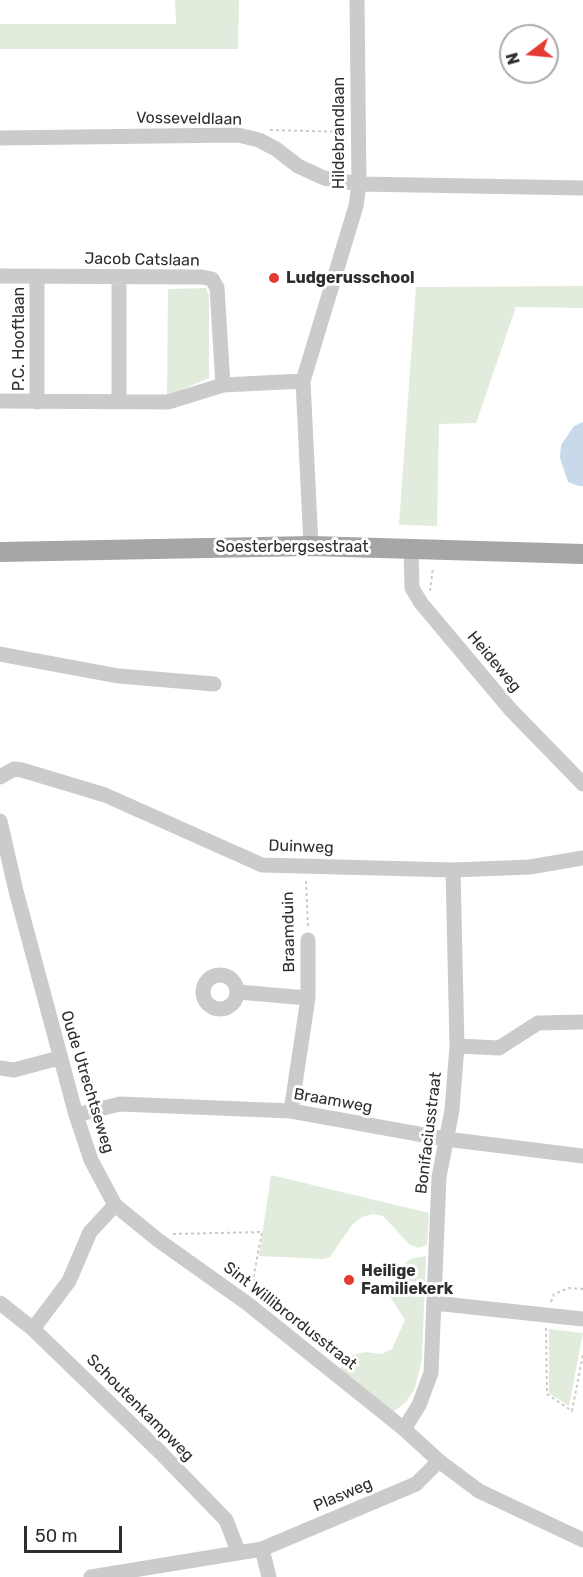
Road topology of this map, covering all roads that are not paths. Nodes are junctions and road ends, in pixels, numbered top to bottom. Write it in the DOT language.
graph roads {
  1 [pos="357,0"];
  2 [pos="0,138"];
  3 [pos="359,184"];
  4 [pos="583,188"];
  5 [pos="0,276"];
  6 [pos="37,276"];
  7 [pos="119,277"];
  8 [pos="303,381"];
  9 [pos="223,385"];
  10 [pos="0,401"];
  11 [pos="38,402"];
  12 [pos="119,402"];
  13 [pos="311,546"];
  14 [pos="0,552"];
  15 [pos="583,554"];
  16 [pos="411,556"];
  17 [pos="0,654"];
  18 [pos="214,684"];
  19 [pos="0,777"];
  20 [pos="583,784"];
  21 [pos="0,821"];
  22 [pos="583,858"];
  23 [pos="453,870"];
  24 [pos="308,940"];
  25 [pos="237,992"];
  26 [pos="308,998"];
  27 [pos="583,1022"];
  28 [pos="458,1046"];
  29 [pos="59,1058"];
  30 [pos="0,1068"];
  31 [pos="291,1111"];
  32 [pos="76,1115"];
  33 [pos="446,1139"];
  34 [pos="583,1156"];
  35 [pos="115,1205"];
  36 [pos="434,1303"];
  37 [pos="0,1304"];
  38 [pos="583,1319"];
  39 [pos="33,1329"];
  40 [pos="404,1429"];
  41 [pos="439,1461"];
  42 [pos="583,1540"];
  43 [pos="262,1549"];
  44 [pos="238,1551"];
  45 [pos="91,1577"];
  46 [pos="269,1577"];
  1 -- 3 [label="street, Hildebrandlaan"];
  2 -- 3 [label="street, Vosseveldlaan"];
  3 -- 4 [label="street, Vosseveldlaan"];
  3 -- 8 [label="street, Hildebrandlaan"];
  5 -- 6 [label="street, Jacob Catslaan"];
  6 -- 7 [label="street, Jacob Catslaan"];
  6 -- 11 [label="street, P.C. Hooftlaan"];
  7 -- 9 [label="street, Jacob Catslaan"];
  7 -- 12 [label="street"];
  8 -- 9 [label="street, P.C. Hooftlaan"];
  8 -- 13 [label="street, Hildebrandlaan"];
  9 -- 12 [label="street, P.C. Hooftlaan"];
  10 -- 11 [label="street, P.C. Hooftlaan"];
  11 -- 12 [label="street, P.C. Hooftlaan"];
  13 -- 14 [label="main road, Soesterbergsestraat"];
  13 -- 16 [label="main road, Soesterbergsestraat"];
  15 -- 16 [label="main road, Soesterbergsestraat"];
  16 -- 20 [label="street, Heideweg"];
  17 -- 18 [label="street"];
  19 -- 23 [label="street, Duinweg"];
  21 -- 29 [label="street, Oude Utrechtseweg"];
  22 -- 23 [label="street, Duinweg"];
  23 -- 28 [label="street, Bonifaciusstraat"];
  24 -- 26 [label="street, Braamduin"];
  25 -- 26 [label="street, Braamduin"];
  26 -- 31 [label="street, Braamduin"];
  27 -- 28 [label="street"];
  28 -- 33 [label="street, Bonifaciusstraat"];
  29 -- 30 [label="street"];
  29 -- 32 [label="street, Oude Utrechtseweg"];
  31 -- 32 [label="street, Braamweg"];
  31 -- 33 [label="street, Braamweg"];
  32 -- 35 [label="street, Oude Utrechtseweg"];
  33 -- 34 [label="street, Braamweg"];
  33 -- 36 [label="street, Bonifaciusstraat"];
  35 -- 39 [label="street"];
  35 -- 40 [label="street, Sint Willibrordusstraat"];
  36 -- 38 [label="street"];
  36 -- 40 [label="street, Bonifaciusstraat"];
  37 -- 39 [label="street, Schoutenkampweg"];
  39 -- 44 [label="street, Schoutenkampweg"];
  40 -- 41 [label="street, Sint Willibrordusstraat"];
  41 -- 42 [label="street"];
  41 -- 43 [label="street, Plasweg"];
  43 -- 44 [label="street, Plasweg"];
  43 -- 46 [label="street"];
  44 -- 45 [label="street, Plasweg"];
}
